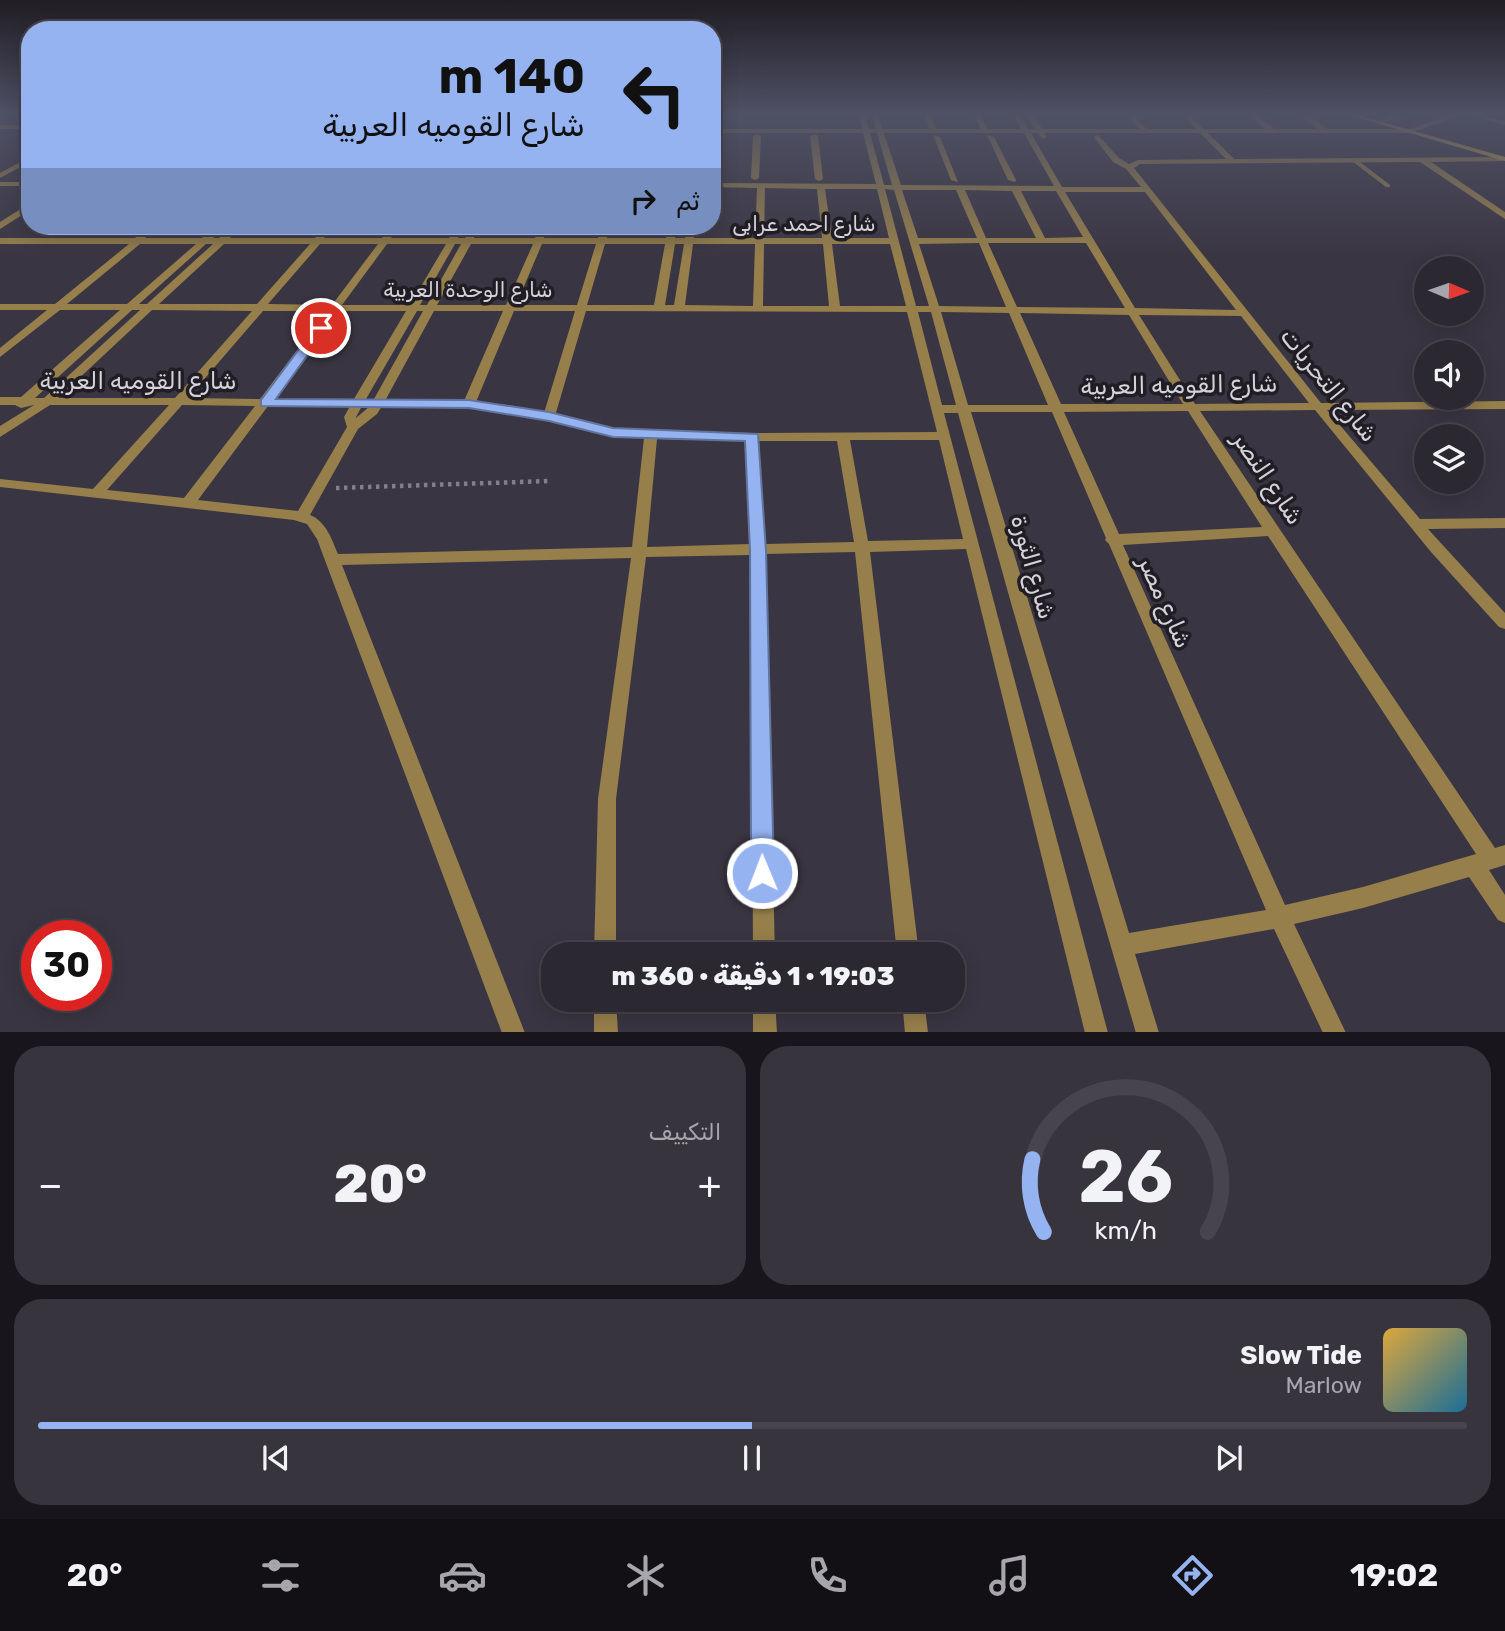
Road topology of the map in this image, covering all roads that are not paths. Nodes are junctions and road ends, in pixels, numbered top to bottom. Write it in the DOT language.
graph roads {
  1 [pos="758,163"];
  2 [pos="817,163"];
  3 [pos="877,163"];
  4 [pos="887,163"];
  5 [pos="948,163"];
  6 [pos="1003,163"];
  7 [pos="1048,163"];
  8 [pos="1122,163"];
  9 [pos="1136,163"];
  10 [pos="1358,163"];
  11 [pos="1427,163"];
  12 [pos="21,164"];
  13 [pos="1129,167"];
  14 [pos="0,177"];
  15 [pos="21,177"];
  16 [pos="721,179"];
  17 [pos="758,182"];
  18 [pos="820,182"];
  19 [pos="879,183"];
  20 [pos="896,183"];
  21 [pos="957,183"];
  22 [pos="0,184"];
  23 [pos="21,184"];
  24 [pos="721,184"];
  25 [pos="1013,184"];
  26 [pos="1057,184"];
  27 [pos="1388,186"];
  28 [pos="1147,190"];
  29 [pos="21,212"];
  30 [pos="1505,216"];
  31 [pos="0,226"];
  32 [pos="143,235"];
  33 [pos="211,235"];
  34 [pos="228,235"];
  35 [pos="322,235"];
  36 [pos="389,235"];
  37 [pos="456,235"];
  38 [pos="471,235"];
  39 [pos="541,235"];
  40 [pos="604,235"];
  41 [pos="672,235"];
  42 [pos="690,235"];
  43 [pos="206,239"];
  44 [pos="223,239"];
  45 [pos="138,240"];
  46 [pos="318,240"];
  47 [pos="385,240"];
  48 [pos="671,240"];
  49 [pos="689,240"];
  50 [pos="759,240"];
  51 [pos="1042,240"];
  52 [pos="1089,240"];
  53 [pos="0,241"];
  54 [pos="452,241"];
  55 [pos="468,241"];
  56 [pos="538,241"];
  57 [pos="602,241"];
  58 [pos="827,241"];
  59 [pos="894,241"];
  60 [pos="915,241"];
  61 [pos="982,241"];
  62 [pos="0,307"];
  63 [pos="58,307"];
  64 [pos="129,308"];
  65 [pos="148,308"];
  66 [pos="259,308"];
  67 [pos="413,308"];
  68 [pos="430,308"];
  69 [pos="508,308"];
  70 [pos="581,308"];
  71 [pos="335,309"];
  72 [pos="659,309"];
  73 [pos="679,309"];
  74 [pos="758,309"];
  75 [pos="835,309"];
  76 [pos="912,309"];
  77 [pos="935,309"];
  78 [pos="1011,310"];
  79 [pos="1130,311"];
  80 [pos="1244,313"];
  81 [pos="0,354"];
  82 [pos="0,401"];
  83 [pos="23,402"];
  84 [pos="46,402"];
  85 [pos="178,403"];
  86 [pos="266,403"];
  87 [pos="358,403"];
  88 [pos="377,403"];
  89 [pos="469,404"];
  90 [pos="1316,404"];
  91 [pos="1505,405"];
  92 [pos="1189,406"];
  93 [pos="964,408"];
  94 [pos="1054,408"];
  95 [pos="938,409"];
  96 [pos="549,416"];
  97 [pos="12,422"];
  98 [pos="353,427"];
  99 [pos="0,433"];
  100 [pos="651,435"];
  101 [pos="945,436"];
  102 [pos="752,437"];
  103 [pos="843,437"];
  104 [pos="0,483"];
  105 [pos="98,492"];
  106 [pos="189,502"];
  107 [pos="302,517"];
  108 [pos="1505,523"];
  109 [pos="1416,524"];
  110 [pos="1273,531"];
  111 [pos="1112,540"];
  112 [pos="971,544"];
  113 [pos="862,547"];
  114 [pos="758,551"];
  115 [pos="639,552"];
  116 [pos="333,560"];
  117 [pos="1505,623"];
  118 [pos="1490,860"];
  119 [pos="1505,912"];
  120 [pos="1280,918"];
  121 [pos="605,942"];
  122 [pos="764,942"];
  123 [pos="907,942"];
  124 [pos="1122,945"];
  125 [pos="605,1012"];
  126 [pos="764,1012"];
  127 [pos="915,1012"];
  128 [pos="514,1032"];
  129 [pos="606,1032"];
  130 [pos="765,1032"];
  131 [pos="917,1032"];
  132 [pos="1097,1032"];
  133 [pos="1148,1032"];
  134 [pos="1335,1032"];
  1 -- 17 [label="street"];
  2 -- 18 [label="street"];
  3 -- 19 [label="street, شارع الثورة"];
  4 -- 20 [label="street, شارع الثورة"];
  5 -- 21 [label="street, شارع مصر"];
  6 -- 25 [label="street"];
  7 -- 26 [label="street, شارع النصر"];
  8 -- 13 [label="street, شارع التحريات"];
  9 -- 13 [label="street"];
  10 -- 27 [label="lane"];
  11 -- 30 [label="street"];
  12 -- 14 [label="street"];
  13 -- 28 [label="street, شارع التحريات"];
  14 -- 15 [label="street"];
  16 -- 17 [label="street"];
  17 -- 18 [label="street"];
  17 -- 24 [label="street"];
  17 -- 50 [label="street"];
  18 -- 19 [label="street"];
  18 -- 58 [label="street"];
  19 -- 20 [label="street"];
  19 -- 59 [label="street, شارع الثورة"];
  20 -- 21 [label="street"];
  20 -- 60 [label="street, شارع الثورة"];
  21 -- 25 [label="street"];
  21 -- 61 [label="street, شارع مصر"];
  22 -- 23 [label="street"];
  25 -- 26 [label="street"];
  25 -- 51 [label="street"];
  26 -- 28 [label="street"];
  26 -- 52 [label="street, شارع النصر"];
  28 -- 80 [label="street, شارع التحريات"];
  29 -- 31 [label="street"];
  32 -- 45 [label="street"];
  33 -- 43 [label="street"];
  34 -- 44 [label="street"];
  35 -- 46 [label="street"];
  36 -- 47 [label="street"];
  37 -- 54 [label="street"];
  38 -- 55 [label="street"];
  39 -- 56 [label="street"];
  40 -- 57 [label="street"];
  41 -- 48 [label="street"];
  42 -- 49 [label="street"];
  43 -- 44 [label="street, شارع احمد عرابى"];
  43 -- 45 [label="street, شارع احمد عرابى"];
  43 -- 64 [label="street"];
  44 -- 46 [label="street, شارع احمد عرابى"];
  44 -- 65 [label="street"];
  45 -- 53 [label="street, شارع احمد عرابى"];
  45 -- 63 [label="street"];
  46 -- 47 [label="street, شارع احمد عرابى"];
  46 -- 66 [label="street"];
  47 -- 54 [label="street, شارع احمد عرابى"];
  47 -- 71 [label="street"];
  48 -- 49 [label="street, شارع احمد عرابى"];
  48 -- 57 [label="street, شارع احمد عرابى"];
  48 -- 72 [label="street"];
  49 -- 50 [label="street, شارع احمد عرابى"];
  49 -- 73 [label="street"];
  50 -- 58 [label="street, شارع احمد عرابى"];
  50 -- 74 [label="street"];
  51 -- 52 [label="street"];
  51 -- 61 [label="street"];
  52 -- 79 [label="street, شارع النصر"];
  54 -- 55 [label="street, شارع احمد عرابى"];
  54 -- 67 [label="street"];
  55 -- 56 [label="street, شارع احمد عرابى"];
  55 -- 68 [label="street"];
  56 -- 57 [label="street, شارع احمد عرابى"];
  56 -- 69 [label="street"];
  57 -- 70 [label="street"];
  58 -- 59 [label="street, شارع احمد عرابى"];
  58 -- 75 [label="street"];
  59 -- 76 [label="street, شارع الثورة"];
  60 -- 61 [label="street"];
  60 -- 77 [label="street, شارع الثورة"];
  61 -- 78 [label="street, شارع مصر"];
  62 -- 63 [label="street, شارع الوحدة العربية"];
  63 -- 64 [label="street, شارع الوحدة العربية"];
  63 -- 81 [label="street"];
  64 -- 65 [label="street, شارع الوحدة العربية"];
  64 -- 83 [label="street"];
  65 -- 66 [label="street, شارع الوحدة العربية"];
  65 -- 84 [label="street"];
  66 -- 71 [label="street, شارع الوحدة العربية"];
  66 -- 85 [label="street"];
  67 -- 68 [label="street, شارع الوحدة العربية"];
  67 -- 71 [label="street, شارع الوحدة العربية"];
  67 -- 87 [label="street"];
  68 -- 69 [label="street, شارع الوحدة العربية"];
  68 -- 88 [label="street"];
  69 -- 70 [label="street, شارع الوحدة العربية"];
  69 -- 89 [label="street"];
  70 -- 72 [label="street, شارع الوحدة العربية"];
  70 -- 96 [label="street"];
  71 -- 86 [label="street"];
  72 -- 73 [label="street, شارع الوحدة العربية"];
  73 -- 74 [label="street, شارع الوحدة العربية"];
  74 -- 75 [label="street, شارع الوحدة العربية"];
  75 -- 76 [label="street, شارع الوحدة العربية"];
  76 -- 77 [label="street, شارع الوحدة العربية"];
  76 -- 95 [label="street, شارع الثورة"];
  77 -- 78 [label="street, شارع الوحدة العربية"];
  77 -- 93 [label="street, شارع الثورة"];
  78 -- 79 [label="street, شارع الوحدة العربية"];
  78 -- 94 [label="street, شارع مصر"];
  79 -- 80 [label="street, شارع الوحدة العربية"];
  79 -- 92 [label="street, شارع النصر"];
  80 -- 90 [label="street, شارع التحريات"];
  82 -- 83 [label="street, شارع القوميه العربية"];
  83 -- 84 [label="street, شارع القوميه العربية"];
  83 -- 97 [label="street"];
  84 -- 85 [label="street, شارع القوميه العربية"];
  84 -- 97 [label="street"];
  85 -- 86 [label="street, شارع القوميه العربية"];
  85 -- 105 [label="street"];
  86 -- 87 [label="street, شارع القوميه العربية"];
  86 -- 106 [label="street"];
  87 -- 88 [label="street, شارع القوميه العربية"];
  87 -- 98 [label="street"];
  88 -- 89 [label="street, شارع القوميه العربية"];
  88 -- 98 [label="street"];
  89 -- 96 [label="street, شارع القوميه العربية"];
  90 -- 91 [label="street, شارع القوميه العربية"];
  90 -- 92 [label="street, شارع القوميه العربية"];
  90 -- 109 [label="street, شارع التحريات"];
  92 -- 94 [label="street, شارع القوميه العربية"];
  92 -- 110 [label="street, شارع النصر"];
  93 -- 94 [label="street, شارع القوميه العربية"];
  93 -- 95 [label="street, شارع القوميه العربية"];
  93 -- 124 [label="street, شارع الثورة"];
  94 -- 111 [label="street, شارع مصر"];
  95 -- 101 [label="street, شارع الثورة"];
  96 -- 100 [label="street, شارع القوميه العربية"];
  97 -- 99 [label="street"];
  98 -- 107 [label="street"];
  100 -- 102 [label="street, شارع القوميه العربية"];
  100 -- 115 [label="street"];
  101 -- 103 [label="street, شارع القوميه العربية"];
  101 -- 112 [label="street, شارع الثورة"];
  102 -- 103 [label="street, شارع القوميه العربية"];
  102 -- 114 [label="street"];
  103 -- 113 [label="street"];
  104 -- 105 [label="street"];
  105 -- 106 [label="street"];
  106 -- 107 [label="street"];
  107 -- 116 [label="street"];
  108 -- 109 [label="street"];
  109 -- 117 [label="street, شارع التحريات"];
  110 -- 111 [label="street"];
  110 -- 118 [label="street, شارع النصر"];
  111 -- 120 [label="street, شارع مصر"];
  112 -- 113 [label="street"];
  112 -- 132 [label="street, شارع الثورة"];
  113 -- 114 [label="street"];
  113 -- 123 [label="street"];
  114 -- 115 [label="street"];
  114 -- 122 [label="street"];
  115 -- 116 [label="street"];
  115 -- 121 [label="street"];
  116 -- 128 [label="street"];
  118 -- 119 [label="street, شارع النصر"];
  118 -- 120 [label="street"];
  120 -- 124 [label="street"];
  120 -- 134 [label="street, شارع مصر"];
  124 -- 133 [label="street, شارع الثورة"];
  125 -- 129 [label="street"];
  126 -- 130 [label="street"];
  127 -- 131 [label="street"];
}
